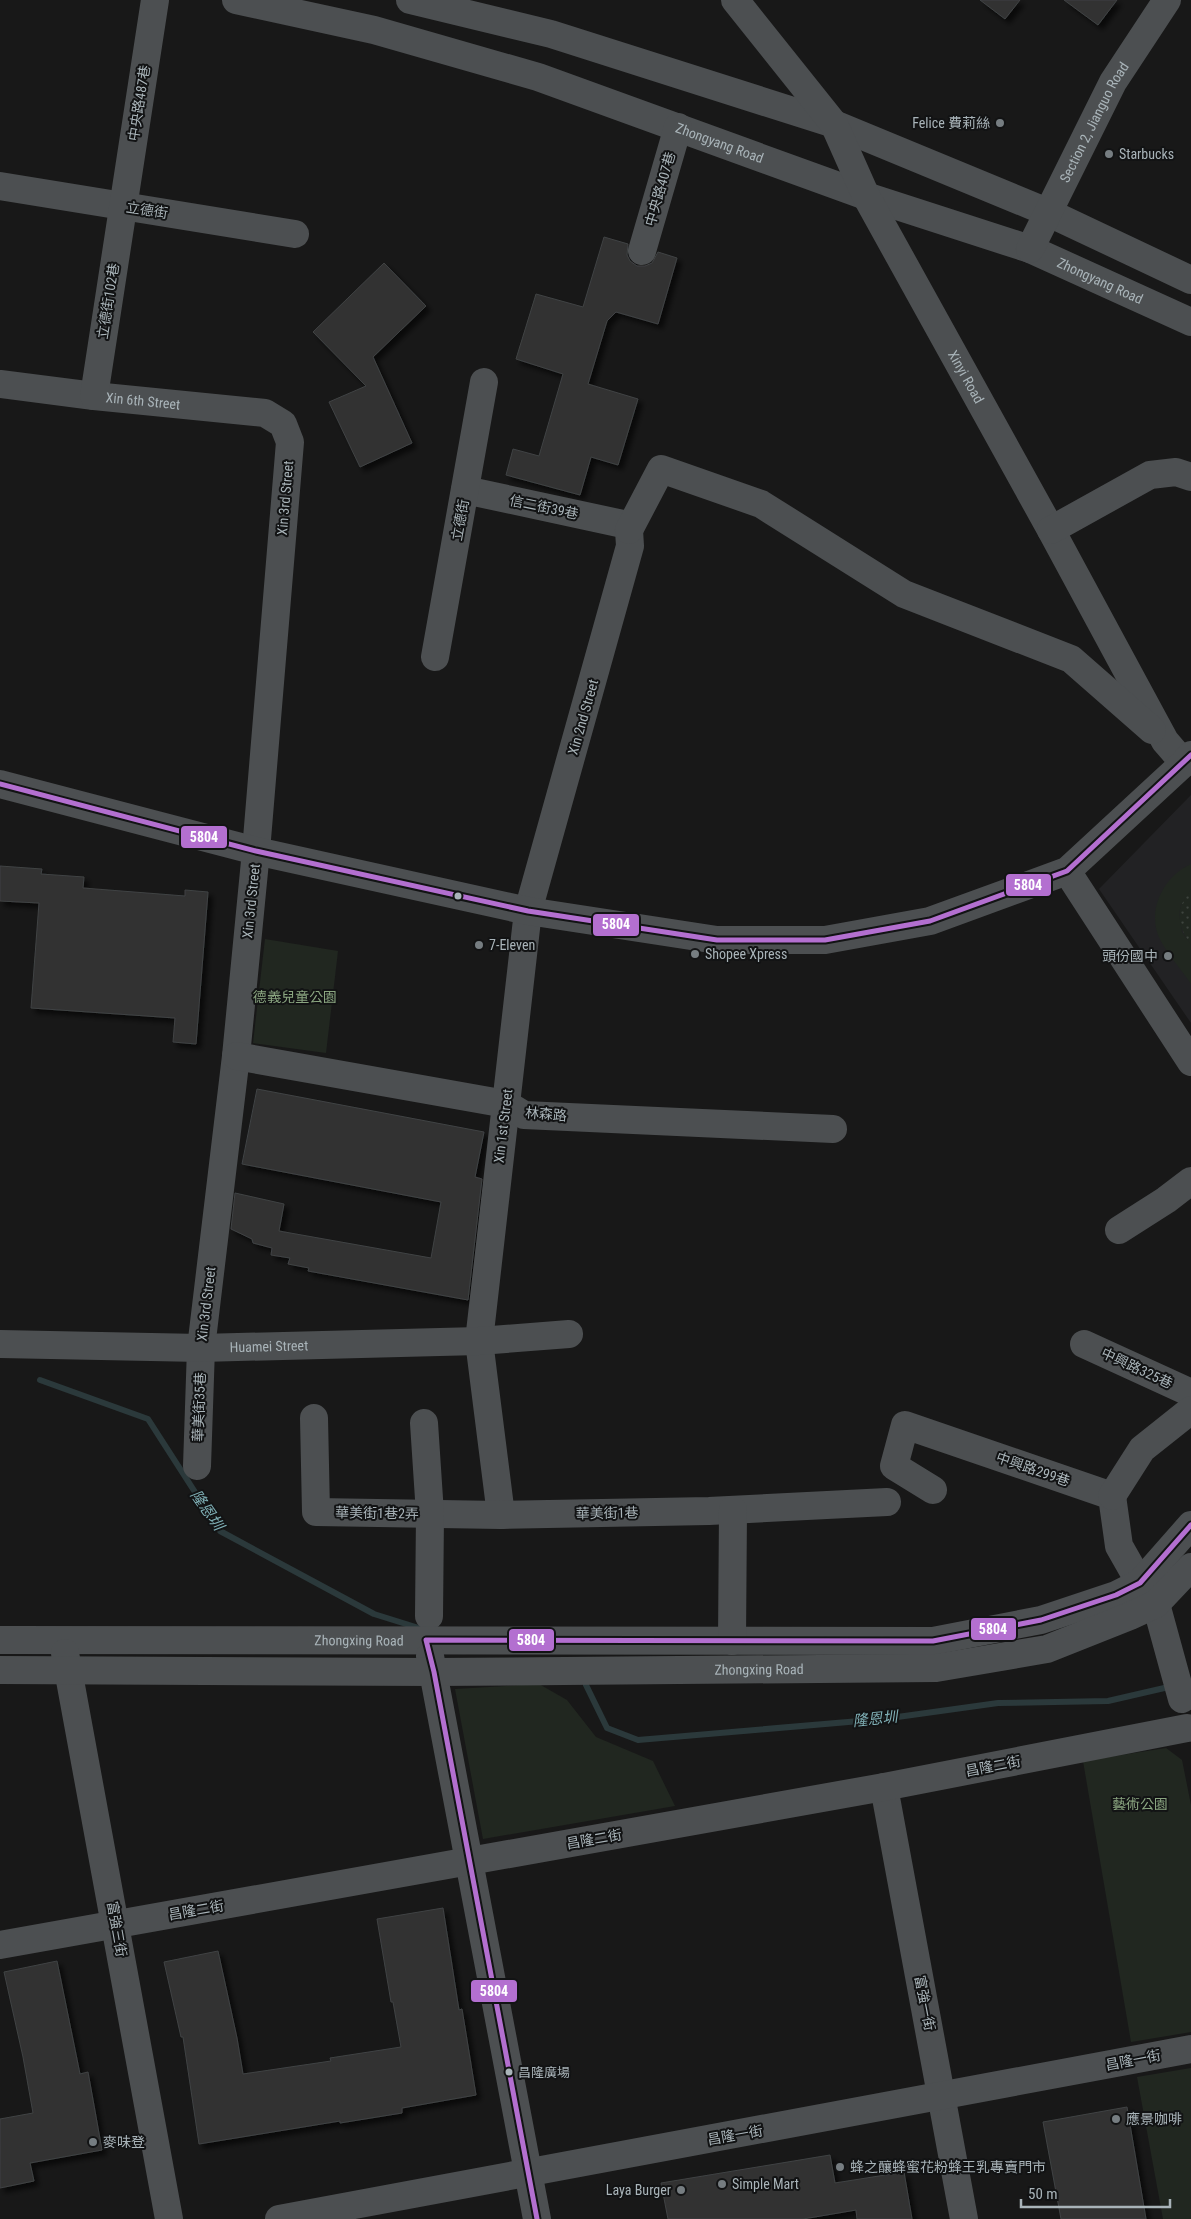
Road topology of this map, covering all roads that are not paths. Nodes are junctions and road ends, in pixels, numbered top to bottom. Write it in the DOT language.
graph roads {
  1 [pos="155,0"];
  2 [pos="410,0"];
  3 [pos="735,0"];
  4 [pos="1167,0"];
  5 [pos="253,2"];
  6 [pos="834,124"];
  7 [pos="678,128"];
  8 [pos="0,186"];
  9 [pos="866,196"];
  10 [pos="122,206"];
  11 [pos="1048,212"];
  12 [pos="295,234"];
  13 [pos="1030,249"];
  14 [pos="642,251"];
  15 [pos="1191,280"];
  16 [pos="1191,322"];
  17 [pos="484,382"];
  18 [pos="0,384"];
  19 [pos="94,396"];
  20 [pos="283,424"];
  21 [pos="1191,477"];
  22 [pos="465,490"];
  23 [pos="626,527"];
  24 [pos="1051,530"];
  25 [pos="435,657"];
  26 [pos="1165,740"];
  27 [pos="1188,759"];
  28 [pos="0,784"];
  29 [pos="256,850"];
  30 [pos="1067,871"];
  31 [pos="528,911"];
  32 [pos="236,1056"];
  33 [pos="1191,1062"];
  34 [pos="506,1104"];
  35 [pos="834,1129"];
  36 [pos="1191,1181"];
  37 [pos="1119,1230"];
  38 [pos="569,1334"];
  39 [pos="478,1341"];
  40 [pos="0,1344"];
  41 [pos="1084,1344"];
  42 [pos="201,1348"];
  43 [pos="1191,1392"];
  44 [pos="1191,1410"];
  45 [pos="314,1418"];
  46 [pos="424,1423"];
  47 [pos="197,1466"];
  48 [pos="933,1490"];
  49 [pos="1112,1496"];
  50 [pos="888,1502"];
  51 [pos="733,1510"];
  52 [pos="430,1514"];
  53 [pos="501,1514"];
  54 [pos="1191,1525"];
  55 [pos="1191,1567"];
  56 [pos="1140,1583"];
  57 [pos="1159,1614"];
  58 [pos="428,1628"];
  59 [pos="63,1639"];
  60 [pos="0,1640"];
  61 [pos="732,1641"];
  62 [pos="0,1670"];
  63 [pos="68,1670"];
  64 [pos="434,1672"];
  65 [pos="1184,1696"];
  66 [pos="1189,1736"];
  67 [pos="884,1787"];
  68 [pos="469,1861"];
  69 [pos="116,1924"];
  70 [pos="0,1945"];
  71 [pos="1191,2049"];
  72 [pos="942,2096"];
  73 [pos="529,2173"];
  74 [pos="169,2219"];
  75 [pos="279,2219"];
  76 [pos="537,2219"];
  77 [pos="964,2219"];
  1 -- 10 [label="street, 中央路487巷"];
  2 -- 6 [label="street"];
  3 -- 6 [label="street, Xinyi Road"];
  4 -- 11 [label="street, Section 2, Jianguo Road"];
  5 -- 7 [label="street, Zhongyang Road"];
  6 -- 9 [label="street, Xinyi Road"];
  6 -- 11 [label="street"];
  7 -- 9 [label="street, Zhongyang Road"];
  7 -- 14 [label="street, 中央路407巷"];
  8 -- 10 [label="street, 立德街"];
  9 -- 13 [label="street, Zhongyang Road"];
  9 -- 24 [label="street, Xinyi Road"];
  10 -- 12 [label="street, 立德街"];
  10 -- 19 [label="street, 立德街102巷"];
  11 -- 13 [label="street, Section 2, Jianguo Road"];
  11 -- 15 [label="street"];
  13 -- 16 [label="street, Zhongyang Road"];
  17 -- 22 [label="street, 立德街"];
  18 -- 19 [label="street, Xin 6th Street"];
  19 -- 20 [label="street, Xin 6th Street"];
  20 -- 29 [label="street, Xin 3rd Street"];
  21 -- 24 [label="street"];
  22 -- 23 [label="street, 信二街39巷"];
  22 -- 25 [label="street, 立德街"];
  23 -- 26 [label="street"];
  23 -- 31 [label="street, Xin 2nd Street"];
  24 -- 26 [label="street, Xinyi Road"];
  26 -- 27 [label="street, Xinyi Road"];
  27 -- 30 [label="street"];
  28 -- 29 [label="street"];
  29 -- 31 [label="street"];
  29 -- 32 [label="street, Xin 3rd Street"];
  30 -- 31 [label="street"];
  30 -- 33 [label="street"];
  31 -- 34 [label="street, Xin 1st Street"];
  32 -- 34 [label="street, 林森路"];
  32 -- 42 [label="street, Xin 3rd Street"];
  34 -- 35 [label="street, 林森路"];
  34 -- 39 [label="street, Xin 1st Street"];
  36 -- 37 [label="street"];
  38 -- 39 [label="street, Huamei Street"];
  39 -- 42 [label="street, Huamei Street"];
  39 -- 53 [label="street"];
  40 -- 42 [label="street, Huamei Street"];
  41 -- 43 [label="street, 中興路325巷"];
  42 -- 47 [label="street, 華美街35巷"];
  44 -- 49 [label="street"];
  45 -- 52 [label="street, 華美街1巷2弄"];
  46 -- 52 [label="street"];
  48 -- 49 [label="street, 中興路299巷"];
  49 -- 56 [label="street"];
  50 -- 51 [label="street, 華美街1巷"];
  51 -- 53 [label="street, 華美街1巷"];
  51 -- 61 [label="street"];
  52 -- 53 [label="street, 華美街1巷2弄"];
  52 -- 58 [label="street"];
  54 -- 56 [label="street, Zhongxing Road"];
  55 -- 57 [label="street, Zhongxing Road"];
  56 -- 57 [label="street"];
  56 -- 61 [label="street, Zhongxing Road"];
  57 -- 64 [label="street, Zhongxing Road"];
  57 -- 65 [label="street"];
  58 -- 59 [label="street, Zhongxing Road"];
  58 -- 61 [label="street, Zhongxing Road"];
  58 -- 64 [label="street"];
  59 -- 60 [label="street, Zhongxing Road"];
  59 -- 63 [label="street, 富強三街"];
  62 -- 63 [label="street, Zhongxing Road"];
  63 -- 64 [label="street, Zhongxing Road"];
  63 -- 69 [label="street, 富強三街"];
  64 -- 68 [label="street"];
  65 -- 66 [label="street"];
  66 -- 67 [label="street, 昌隆二街"];
  67 -- 68 [label="street, 昌隆二街"];
  67 -- 72 [label="street, 富強一街"];
  68 -- 69 [label="street, 昌隆二街"];
  68 -- 73 [label="street"];
  69 -- 70 [label="street, 昌隆二街"];
  69 -- 74 [label="street, 富強三街"];
  71 -- 72 [label="street, 昌隆一街"];
  72 -- 73 [label="street, 昌隆一街"];
  72 -- 77 [label="street, 富強一街"];
  73 -- 75 [label="street, 昌隆一街"];
  73 -- 76 [label="street"];
}
